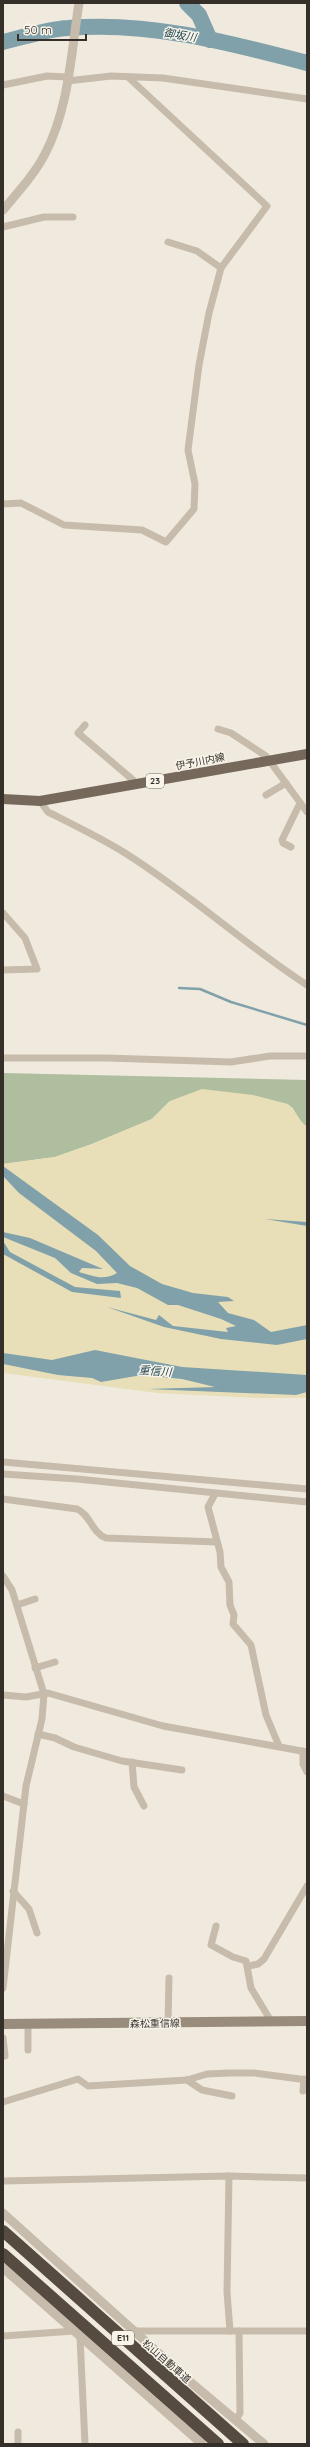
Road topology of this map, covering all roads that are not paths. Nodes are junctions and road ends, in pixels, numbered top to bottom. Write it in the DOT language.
graph roads {
  1 [pos="79,4"];
  2 [pos="68,76"];
  3 [pos="128,77"];
  4 [pos="3,85"];
  5 [pos="307,99"];
  6 [pos="3,210"];
  7 [pos="73,217"];
  8 [pos="3,227"];
  9 [pos="168,242"];
  10 [pos="221,268"];
  11 [pos="3,504"];
  12 [pos="85,726"];
  13 [pos="218,729"];
  14 [pos="307,754"];
  15 [pos="270,760"];
  16 [pos="286,784"];
  17 [pos="134,785"];
  18 [pos="266,794"];
  19 [pos="3,799"];
  20 [pos="40,801"];
  21 [pos="300,803"];
  22 [pos="307,812"];
  23 [pos="291,847"];
  24 [pos="3,913"];
  25 [pos="3,970"];
  26 [pos="307,985"];
  27 [pos="307,1056"];
  28 [pos="3,1058"];
  29 [pos="3,1462"];
  30 [pos="3,1474"];
  31 [pos="307,1489"];
  32 [pos="215,1494"];
  33 [pos="3,1499"];
  34 [pos="307,1502"];
  35 [pos="217,1542"];
  36 [pos="3,1576"];
  37 [pos="35,1599"];
  38 [pos="17,1604"];
  39 [pos="56,1662"];
  40 [pos="35,1668"];
  41 [pos="3,1694"];
  42 [pos="44,1694"];
  43 [pos="38,1734"];
  44 [pos="278,1746"];
  45 [pos="305,1752"];
  46 [pos="132,1762"];
  47 [pos="182,1770"];
  48 [pos="307,1772"];
  49 [pos="3,1796"];
  50 [pos="24,1804"];
  51 [pos="144,1806"];
  52 [pos="307,1886"];
  53 [pos="13,1891"];
  54 [pos="216,1926"];
  55 [pos="37,1934"];
  56 [pos="249,1966"];
  57 [pos="4,1972"];
  58 [pos="168,1978"];
  59 [pos="3,1988"];
  60 [pos="271,2021"];
  61 [pos="307,2021"];
  62 [pos="168,2022"];
  63 [pos="3,2024"];
  64 [pos="28,2024"];
  65 [pos="3,2038"];
  66 [pos="28,2050"];
  67 [pos="5,2056"];
  68 [pos="187,2080"];
  69 [pos="306,2080"];
  70 [pos="303,2091"];
  71 [pos="232,2096"];
  72 [pos="3,2102"];
  73 [pos="230,2176"];
  74 [pos="307,2178"];
  75 [pos="3,2181"];
  76 [pos="3,2213"];
  77 [pos="3,2231"];
  78 [pos="3,2254"];
  79 [pos="3,2268"];
  80 [pos="230,2331"];
  81 [pos="239,2331"];
  82 [pos="307,2331"];
  83 [pos="134,2332"];
  84 [pos="77,2334"];
  85 [pos="3,2336"];
  86 [pos="236,2420"];
  87 [pos="18,2432"];
  88 [pos="18,2444"];
  89 [pos="85,2444"];
  90 [pos="202,2444"];
  91 [pos="218,2444"];
  92 [pos="243,2444"];
  93 [pos="264,2444"];
  1 -- 2 [label="street"];
  2 -- 3 [label="street"];
  2 -- 4 [label="street"];
  2 -- 6 [label="street"];
  3 -- 5 [label="street"];
  3 -- 10 [label="street"];
  7 -- 8 [label="street"];
  9 -- 10 [label="street"];
  10 -- 11 [label="street"];
  12 -- 17 [label="street"];
  13 -- 15 [label="street"];
  14 -- 15 [label="main road, 伊予川内線 / 23"];
  15 -- 16 [label="street"];
  15 -- 17 [label="main road, 伊予川内線 / 23"];
  16 -- 18 [label="street"];
  16 -- 21 [label="street"];
  17 -- 20 [label="main road, 伊予川内線 / 23"];
  19 -- 20 [label="main road, 伊予川内線 / 23"];
  20 -- 26 [label="street"];
  21 -- 22 [label="street"];
  21 -- 23 [label="street"];
  24 -- 25 [label="street"];
  27 -- 28 [label="street"];
  29 -- 31 [label="street"];
  30 -- 32 [label="street"];
  32 -- 34 [label="street"];
  32 -- 35 [label="street"];
  33 -- 35 [label="street"];
  35 -- 44 [label="street"];
  36 -- 38 [label="street"];
  37 -- 38 [label="street"];
  38 -- 40 [label="street"];
  39 -- 40 [label="street"];
  40 -- 42 [label="street"];
  41 -- 42 [label="street"];
  42 -- 43 [label="street"];
  42 -- 44 [label="street"];
  43 -- 46 [label="street"];
  43 -- 50 [label="street"];
  44 -- 45 [label="street"];
  45 -- 48 [label="street"];
  46 -- 47 [label="street"];
  46 -- 51 [label="street"];
  49 -- 50 [label="street"];
  50 -- 53 [label="street"];
  52 -- 56 [label="street"];
  53 -- 55 [label="street"];
  53 -- 57 [label="street"];
  54 -- 56 [label="street"];
  56 -- 60 [label="street"];
  57 -- 59 [label="street"];
  58 -- 62 [label="street"];
  60 -- 61 [label="main road, 森松重信線"];
  60 -- 62 [label="main road, 森松重信線"];
  62 -- 64 [label="main road, 森松重信線"];
  63 -- 64 [label="main road, 森松重信線"];
  64 -- 66 [label="street"];
  65 -- 67 [label="street"];
  68 -- 69 [label="street"];
  68 -- 71 [label="street"];
  68 -- 72 [label="street"];
  69 -- 70 [label="street"];
  73 -- 74 [label="street"];
  73 -- 75 [label="street"];
  73 -- 80 [label="street"];
  76 -- 83 [label="street"];
  77 -- 92 [label="highway, 松山自動車道 / E11"];
  78 -- 91 [label="highway, E11"];
  79 -- 84 [label="street"];
  80 -- 81 [label="street"];
  80 -- 83 [label="street"];
  81 -- 82 [label="street"];
  81 -- 86 [label="street"];
  83 -- 86 [label="street"];
  84 -- 85 [label="street"];
  84 -- 89 [label="street"];
  84 -- 90 [label="street"];
  86 -- 93 [label="street"];
  87 -- 88 [label="street"];
}
